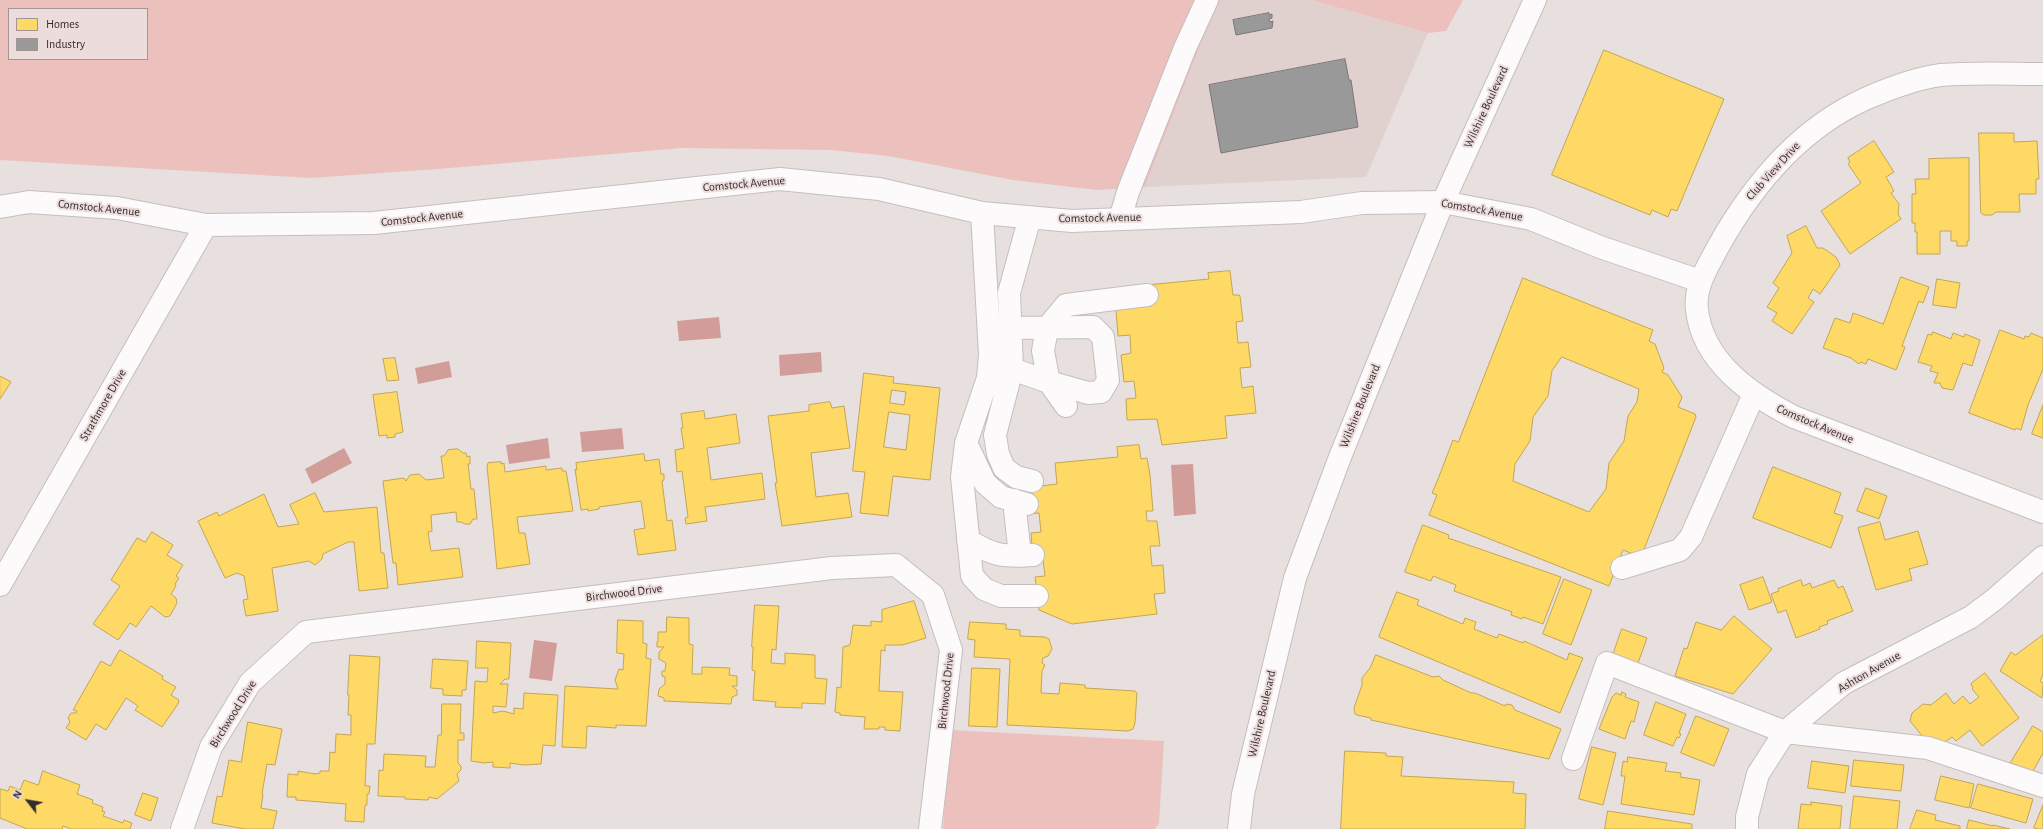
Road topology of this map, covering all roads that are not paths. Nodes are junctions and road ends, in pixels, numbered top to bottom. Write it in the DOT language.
graph roads {
  1 [pos="1207,0"];
  2 [pos="1535,0"];
  3 [pos="2043,74"];
  4 [pos="1443,202"];
  5 [pos="0,207"];
  6 [pos="982,213"];
  7 [pos="1030,217"];
  8 [pos="1120,218"];
  9 [pos="206,225"];
  10 [pos="1700,281"];
  11 [pos="1147,295"];
  12 [pos="1011,328"];
  13 [pos="1047,328"];
  14 [pos="990,355"];
  15 [pos="1012,369"];
  16 [pos="1049,382"];
  17 [pos="1754,394"];
  18 [pos="1066,406"];
  19 [pos="995,436"];
  20 [pos="966,443"];
  21 [pos="1032,481"];
  22 [pos="2043,512"];
  23 [pos="968,540"];
  24 [pos="2043,557"];
  25 [pos="1622,568"];
  26 [pos="0,585"];
  27 [pos="1037,596"];
  28 [pos="1785,732"];
  29 [pos="1573,759"];
  30 [pos="2043,786"];
  31 [pos="182,829"];
  32 [pos="930,829"];
  33 [pos="1239,829"];
  34 [pos="1747,829"];
  1 -- 8 [label="street"];
  2 -- 4 [label="street, Wilshire Boulevard"];
  3 -- 10 [label="street, Club View Drive"];
  4 -- 8 [label="street, Comstock Avenue"];
  4 -- 10 [label="street, Comstock Avenue"];
  4 -- 33 [label="street, Wilshire Boulevard"];
  5 -- 9 [label="street, Comstock Avenue"];
  6 -- 7 [label="street, Comstock Avenue"];
  6 -- 9 [label="street, Comstock Avenue"];
  6 -- 14 [label="street"];
  7 -- 8 [label="street, Comstock Avenue"];
  7 -- 12 [label="street"];
  9 -- 26 [label="street, Strathmore Drive"];
  10 -- 17 [label="street, Comstock Avenue"];
  11 -- 13 [label="street"];
  12 -- 13 [label="street"];
  12 -- 15 [label="street"];
  13 -- 16 [label="street"];
  13 -- 16 [label="street"];
  14 -- 15 [label="street"];
  14 -- 20 [label="street"];
  15 -- 16 [label="street"];
  15 -- 19 [label="street"];
  16 -- 18 [label="street"];
  17 -- 22 [label="street, Comstock Avenue"];
  17 -- 25 [label="street"];
  19 -- 20 [label="street"];
  19 -- 21 [label="street"];
  20 -- 23 [label="street"];
  20 -- 23 [label="street"];
  23 -- 27 [label="street"];
  24 -- 28 [label="street, Ashton Avenue"];
  28 -- 29 [label="street"];
  28 -- 30 [label="street"];
  28 -- 34 [label="street, Ashton Avenue"];
  31 -- 32 [label="street, Birchwood Drive"];
}
